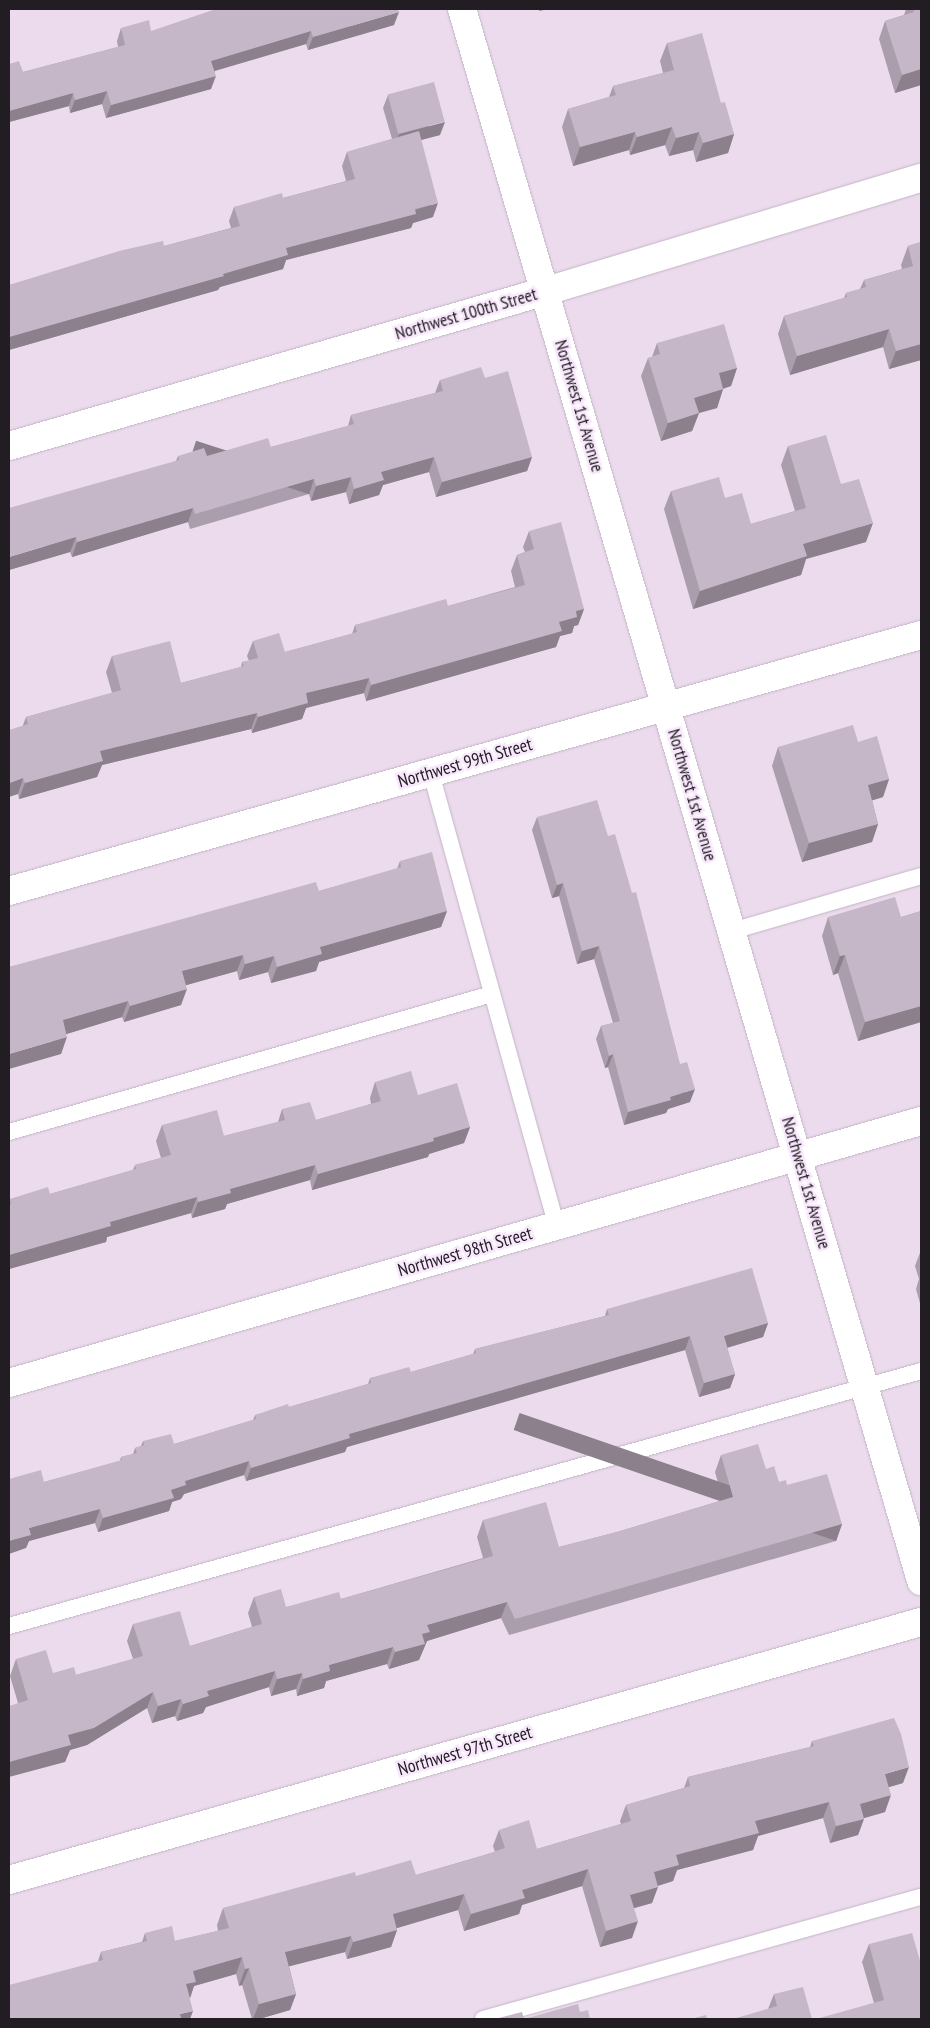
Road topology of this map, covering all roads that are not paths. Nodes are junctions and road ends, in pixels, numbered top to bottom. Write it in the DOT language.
graph roads {
  1 [pos="462,9"];
  2 [pos="921,178"];
  3 [pos="546,291"];
  4 [pos="9,446"];
  5 [pos="921,635"];
  6 [pos="666,706"];
  7 [pos="430,773"];
  8 [pos="921,876"];
  9 [pos="9,891"];
  10 [pos="732,931"];
  11 [pos="492,994"];
  12 [pos="921,1122"];
  13 [pos="9,1132"];
  14 [pos="798,1156"];
  15 [pos="557,1226"];
  16 [pos="921,1371"];
  17 [pos="9,1383"];
  18 [pos="865,1387"];
  19 [pos="921,1581"];
  20 [pos="921,1622"];
  21 [pos="9,1626"];
  22 [pos="9,1880"];
  23 [pos="921,1897"];
  24 [pos="483,2019"];
  1 -- 3 [label="street, Northwest 1st Avenue"];
  2 -- 3 [label="street, Northwest 100th Street"];
  3 -- 4 [label="street, Northwest 100th Street"];
  3 -- 6 [label="street, Northwest 1st Avenue"];
  5 -- 6 [label="street, Northwest 99th Street"];
  6 -- 7 [label="street, Northwest 99th Street"];
  6 -- 10 [label="street, Northwest 1st Avenue"];
  7 -- 9 [label="street, Northwest 99th Street"];
  7 -- 11 [label="lane"];
  8 -- 10 [label="lane"];
  10 -- 14 [label="street, Northwest 1st Avenue"];
  11 -- 13 [label="lane"];
  11 -- 15 [label="lane"];
  12 -- 14 [label="street, Northwest 98th Street"];
  14 -- 15 [label="street, Northwest 98th Street"];
  14 -- 18 [label="street, Northwest 1st Avenue"];
  15 -- 17 [label="street, Northwest 98th Street"];
  16 -- 18 [label="lane"];
  18 -- 19 [label="street, Northwest 1st Avenue"];
  18 -- 21 [label="lane"];
  20 -- 22 [label="street, Northwest 97th Street"];
  23 -- 24 [label="lane"];
}
